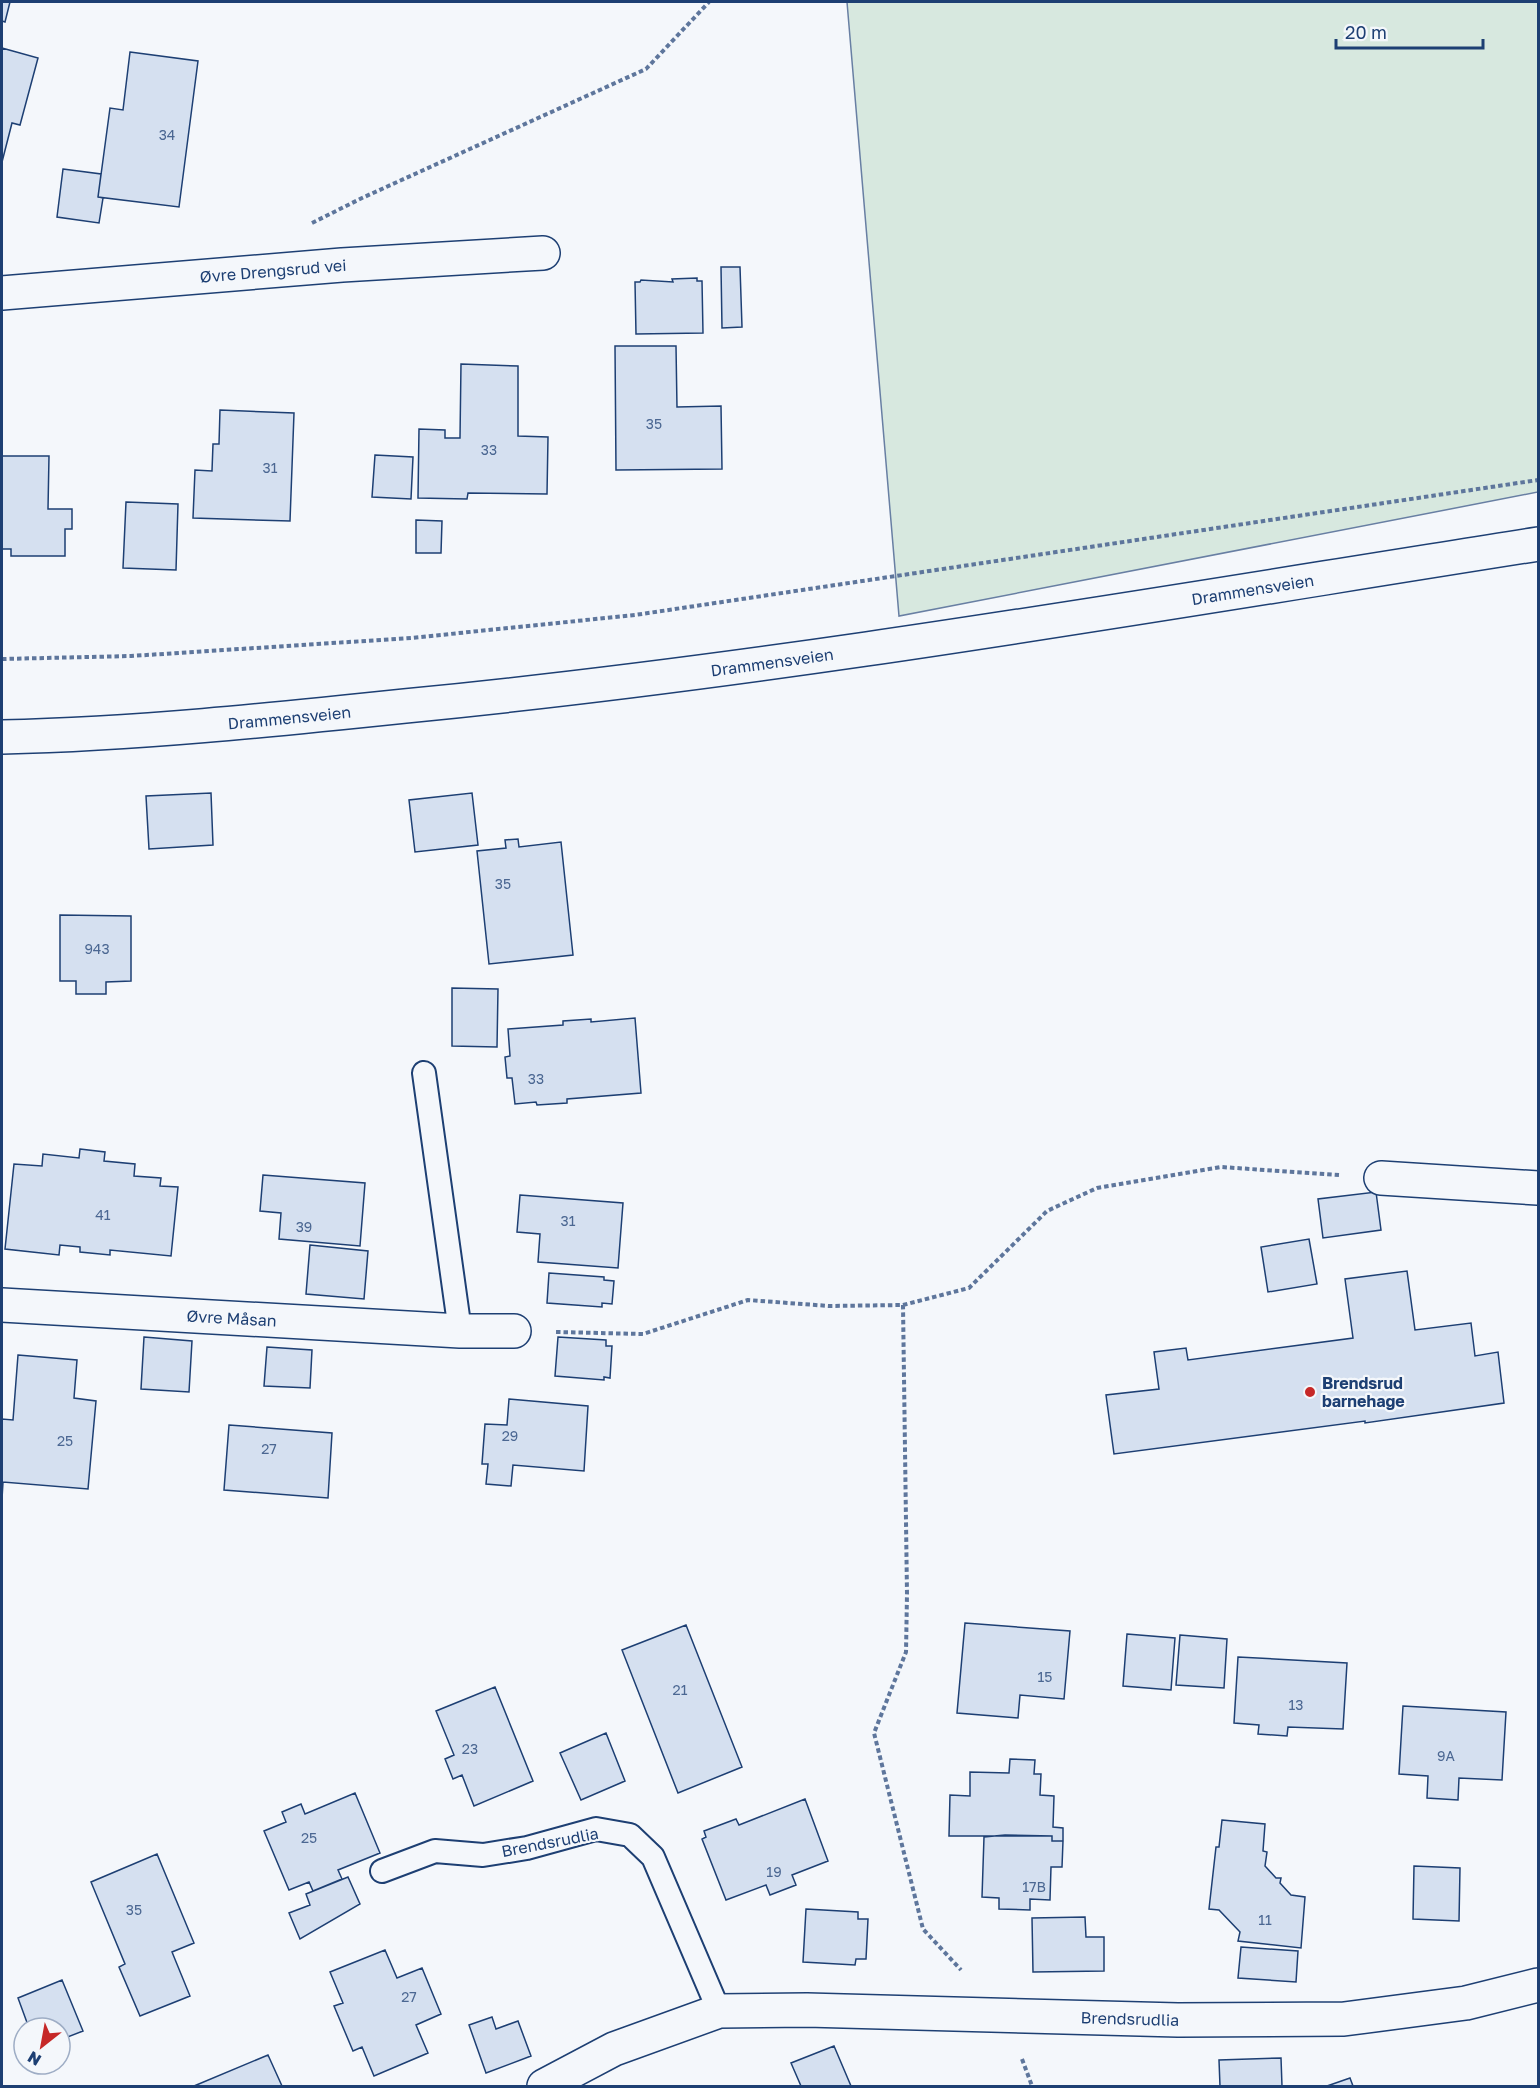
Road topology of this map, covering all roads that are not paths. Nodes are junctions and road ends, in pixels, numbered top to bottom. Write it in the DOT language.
graph roads {
  1 [pos="543,253"];
  2 [pos="2,294"];
  3 [pos="1539,544"];
  4 [pos="2,737"];
  5 [pos="424,1073"];
  6 [pos="1381,1178"];
  7 [pos="1539,1188"];
  8 [pos="2,1305"];
  9 [pos="514,1331"];
  10 [pos="460,1332"];
  11 [pos="382,1871"];
  12 [pos="1539,1985"];
  13 [pos="719,2011"];
  14 [pos="544,2086"];
  1 -- 2 [label="street, Øvre Drengsrud vei"];
  3 -- 4 [label="street, Drammensveien"];
  5 -- 10 [label="lane"];
  6 -- 7 [label="street"];
  8 -- 10 [label="street, Øvre Måsan"];
  9 -- 10 [label="street, Øvre Måsan"];
  11 -- 13 [label="lane, Brendsrudlia"];
  12 -- 13 [label="street, Brendsrudlia"];
  13 -- 14 [label="street, Brendsrudlia"];
}
